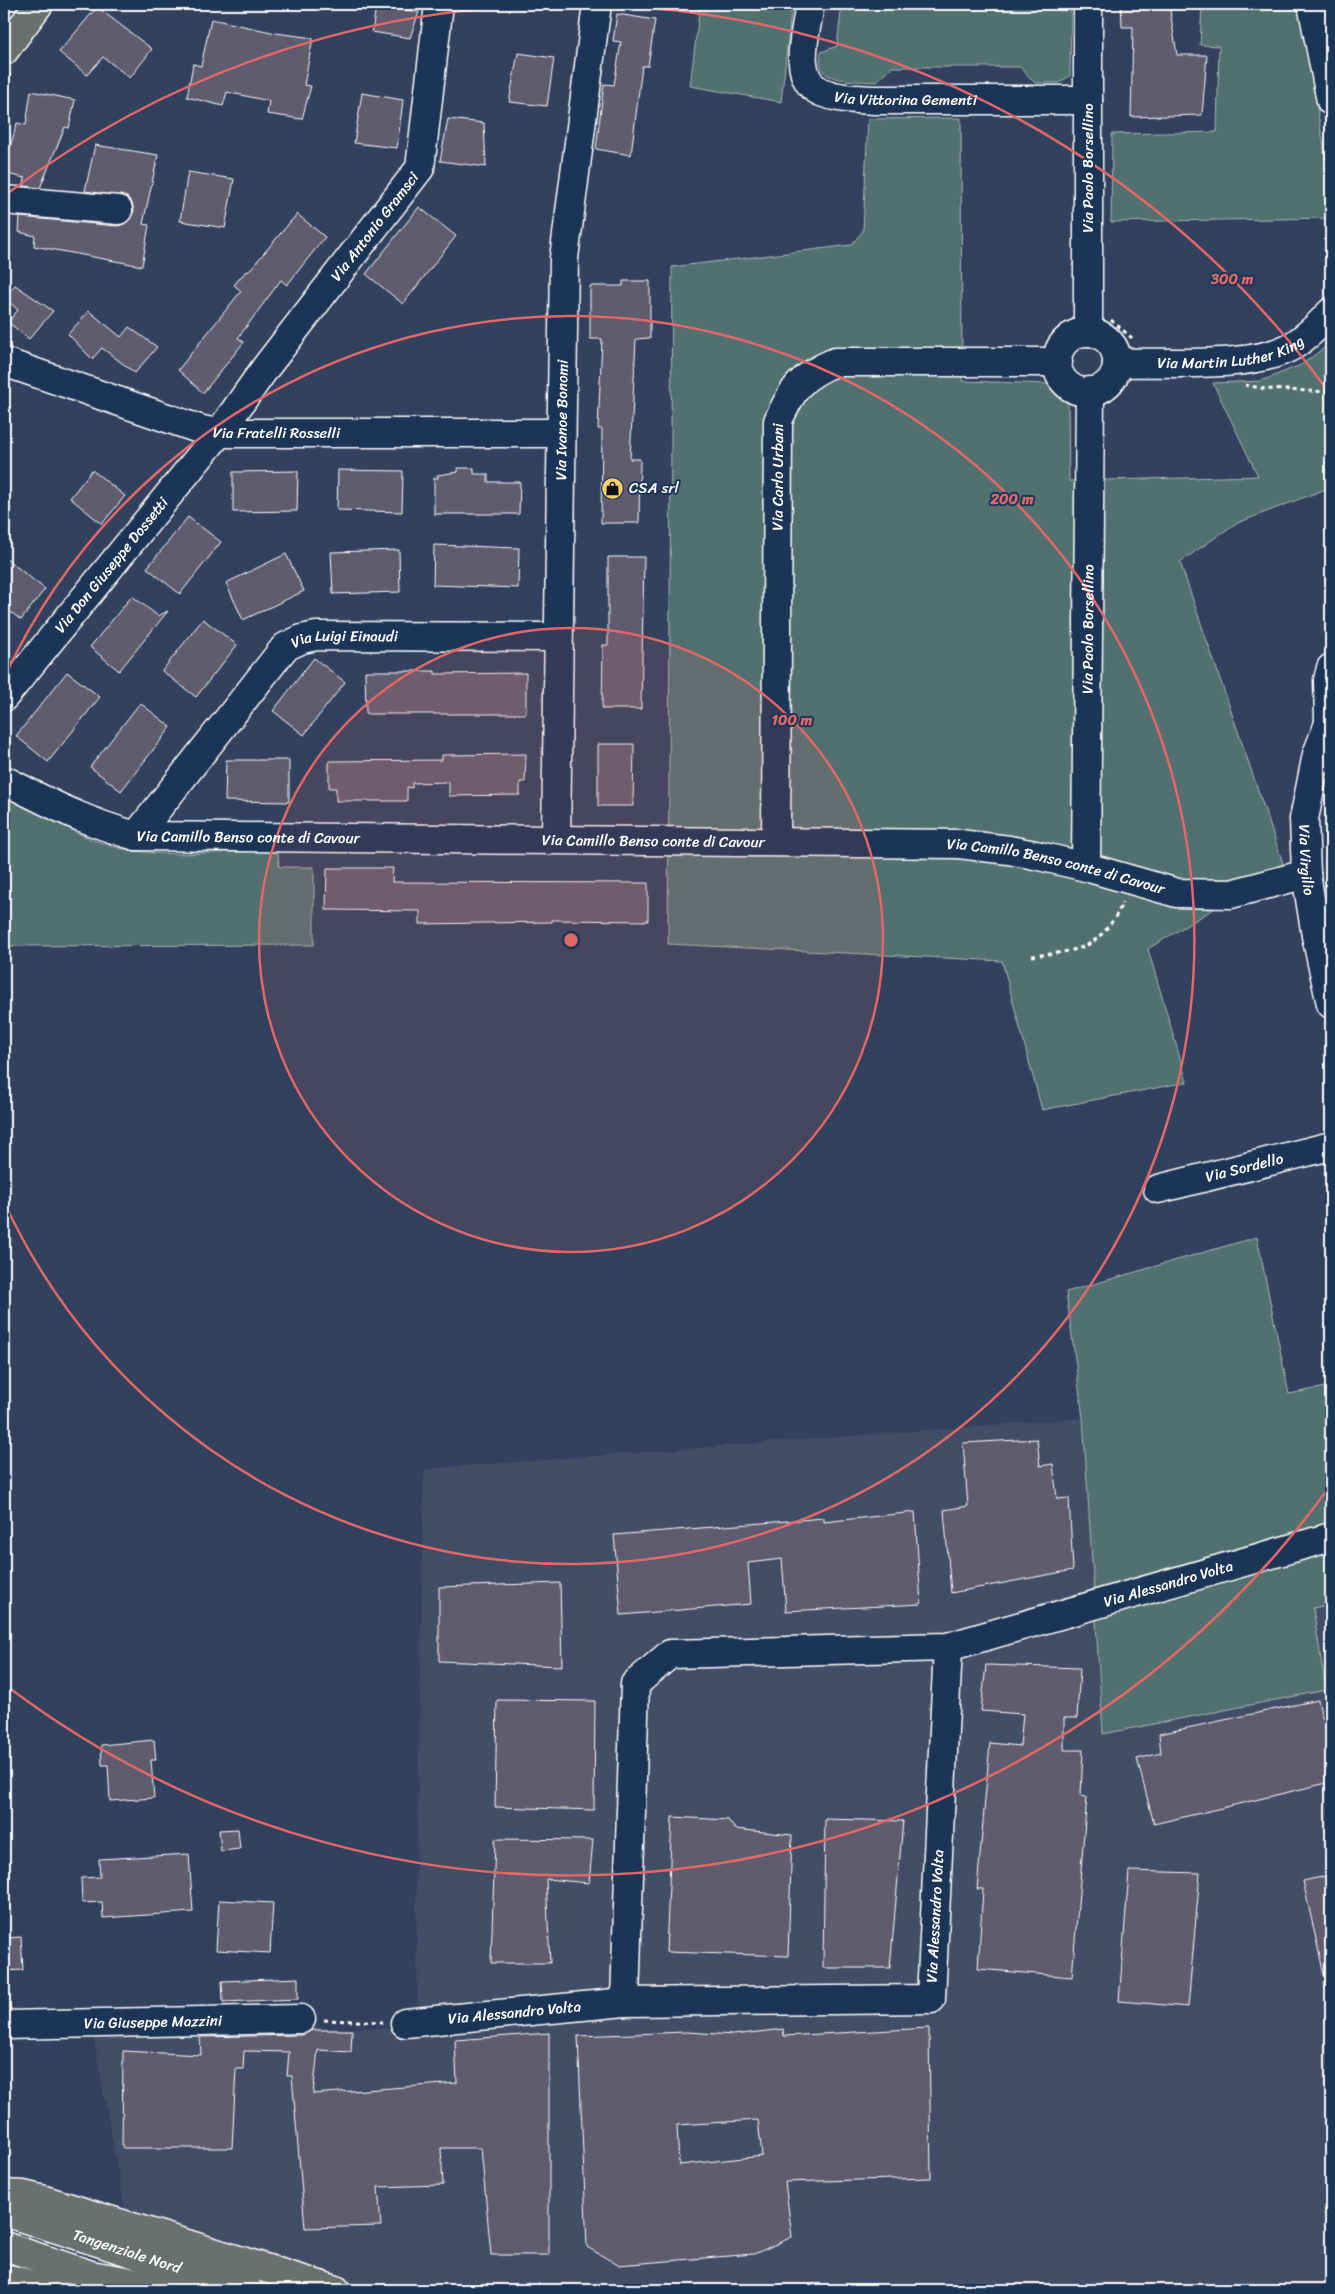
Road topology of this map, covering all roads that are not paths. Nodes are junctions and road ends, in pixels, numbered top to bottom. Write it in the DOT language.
graph roads {
  1 [pos="40,4"];
  2 [pos="439,4"];
  3 [pos="597,4"];
  4 [pos="810,4"];
  5 [pos="1088,4"];
  6 [pos="1312,4"];
  7 [pos="4,51"];
  8 [pos="1088,100"];
  9 [pos="1331,102"];
  10 [pos="4,200"];
  11 [pos="118,210"];
  12 [pos="1331,312"];
  13 [pos="1088,332"];
  14 [pos="4,362"];
  15 [pos="1058,362"];
  16 [pos="1117,363"];
  17 [pos="1090,391"];
  18 [pos="248,393"];
  19 [pos="560,433"];
  20 [pos="219,434"];
  21 [pos="262,434"];
  22 [pos="558,637"];
  23 [pos="1331,668"];
  24 [pos="4,697"];
  25 [pos="1330,720"];
  26 [pos="4,780"];
  27 [pos="136,836"];
  28 [pos="556,839"];
  29 [pos="776,841"];
  30 [pos="1086,867"];
  31 [pos="1306,874"];
  32 [pos="1331,1004"];
  33 [pos="1331,1146"];
  34 [pos="1158,1189"];
  35 [pos="1331,1537"];
  36 [pos="948,1647"];
  37 [pos="625,2002"];
  38 [pos="301,2019"];
  39 [pos="405,2023"];
  40 [pos="4,2025"];
  41 [pos="4,2194"];
  42 [pos="4,2212"];
  43 [pos="4,2246"];
  44 [pos="4,2278"];
  45 [pos="56,2290"];
  46 [pos="178,2290"];
  47 [pos="248,2290"];
  48 [pos="336,2290"];
  1 -- 7 [label="main road"];
  2 -- 18 [label="street, Via Antonio Gramsci"];
  3 -- 19 [label="street, Via Ivanoe Bonomi"];
  4 -- 8 [label="street, Via Vittorina Gementi"];
  5 -- 8 [label="street, Via Paolo Borsellino"];
  6 -- 9 [label="street"];
  8 -- 13 [label="street, Via Paolo Borsellino"];
  10 -- 11 [label="street"];
  12 -- 16 [label="street, Via Martin Luther King"];
  13 -- 15 [label="street"];
  13 -- 16 [label="street"];
  14 -- 20 [label="street, Via Fratelli Rosselli"];
  15 -- 17 [label="street"];
  15 -- 29 [label="street, Via Carlo Urbani"];
  16 -- 17 [label="street"];
  17 -- 30 [label="street, Via Paolo Borsellino"];
  18 -- 20 [label="street, Via Antonio Gramsci"];
  18 -- 21 [label="street"];
  19 -- 21 [label="street, Via Fratelli Rosselli"];
  19 -- 22 [label="street, Via Ivanoe Bonomi"];
  20 -- 21 [label="street, Via Fratelli Rosselli"];
  20 -- 24 [label="street, Via Don Giuseppe Dossetti"];
  22 -- 27 [label="street, Via Luigi Einaudi"];
  22 -- 28 [label="street, Via Ivanoe Bonomi"];
  23 -- 25 [label="street"];
  25 -- 31 [label="street, Via Virgilio"];
  26 -- 27 [label="street, Via Camillo Benso conte di Cavour"];
  27 -- 28 [label="street, Via Camillo Benso conte di Cavour"];
  28 -- 29 [label="street, Via Camillo Benso conte di Cavour"];
  29 -- 30 [label="street, Via Camillo Benso conte di Cavour"];
  30 -- 31 [label="street, Via Camillo Benso conte di Cavour"];
  31 -- 32 [label="street, Via Virgilio"];
  33 -- 34 [label="street, Via Sordello"];
  35 -- 36 [label="street, Via Alessandro Volta"];
  36 -- 37 [label="street, Via Alessandro Volta"];
  36 -- 37 [label="street, Via Alessandro Volta"];
  37 -- 39 [label="street, Via Alessandro Volta"];
  38 -- 40 [label="street, Via Giuseppe Mazzini"];
  41 -- 48 [label="main road"];
  42 -- 47 [label="main road, Tangenziale Nord"];
  43 -- 46 [label="main road, Tangenziale Nord"];
  44 -- 45 [label="main road"];
}
